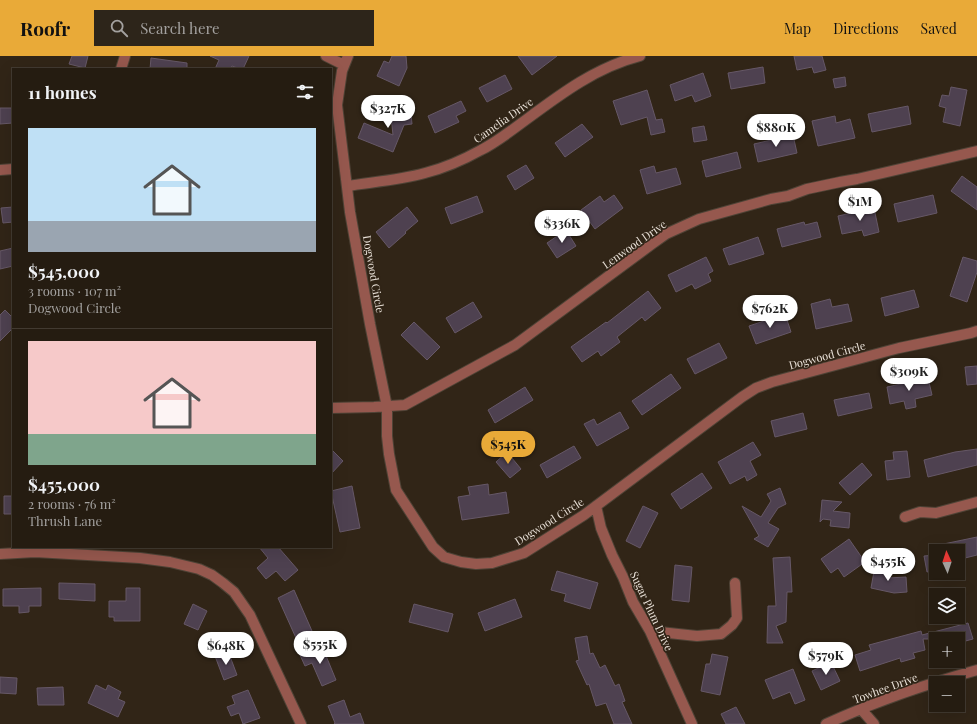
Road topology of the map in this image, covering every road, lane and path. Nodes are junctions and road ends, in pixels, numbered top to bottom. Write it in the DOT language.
graph roads {
  1 [pos="125,56"];
  2 [pos="326,56"];
  3 [pos="640,56"];
  4 [pos="346,61"];
  5 [pos="121,68"];
  6 [pos="977,151"];
  7 [pos="12,168"];
  8 [pos="0,170"];
  9 [pos="347,186"];
  10 [pos="977,331"];
  11 [pos="387,407"];
  12 [pos="332,408"];
  13 [pos="977,502"];
  14 [pos="596,506"];
  15 [pos="905,517"];
  16 [pos="0,554"];
  17 [pos="735,583"];
  18 [pos="650,631"];
  19 [pos="977,670"];
  20 [pos="861,709"];
  21 [pos="301,724"];
  22 [pos="692,724"];
  23 [pos="826,724"];
  24 [pos="874,724"];
  1 -- 5 [label="street"];
  2 -- 4 [label="street"];
  3 -- 9 [label="street, Camelia Drive"];
  4 -- 9 [label="street, Dogwood Circle"];
  6 -- 11 [label="street, Lenwood Drive"];
  7 -- 8 [label="street"];
  9 -- 11 [label="street, Dogwood Circle"];
  10 -- 14 [label="street, Dogwood Circle"];
  11 -- 12 [label="street, Lenwood Drive"];
  11 -- 14 [label="street, Dogwood Circle"];
  13 -- 15 [label="street"];
  14 -- 18 [label="street, Sugar Plum Drive"];
  16 -- 21 [label="street"];
  17 -- 18 [label="street"];
  18 -- 22 [label="street, Sugar Plum Drive"];
  19 -- 20 [label="street, Towhee Drive"];
  20 -- 23 [label="street, Towhee Drive"];
  20 -- 24 [label="street"];
}
